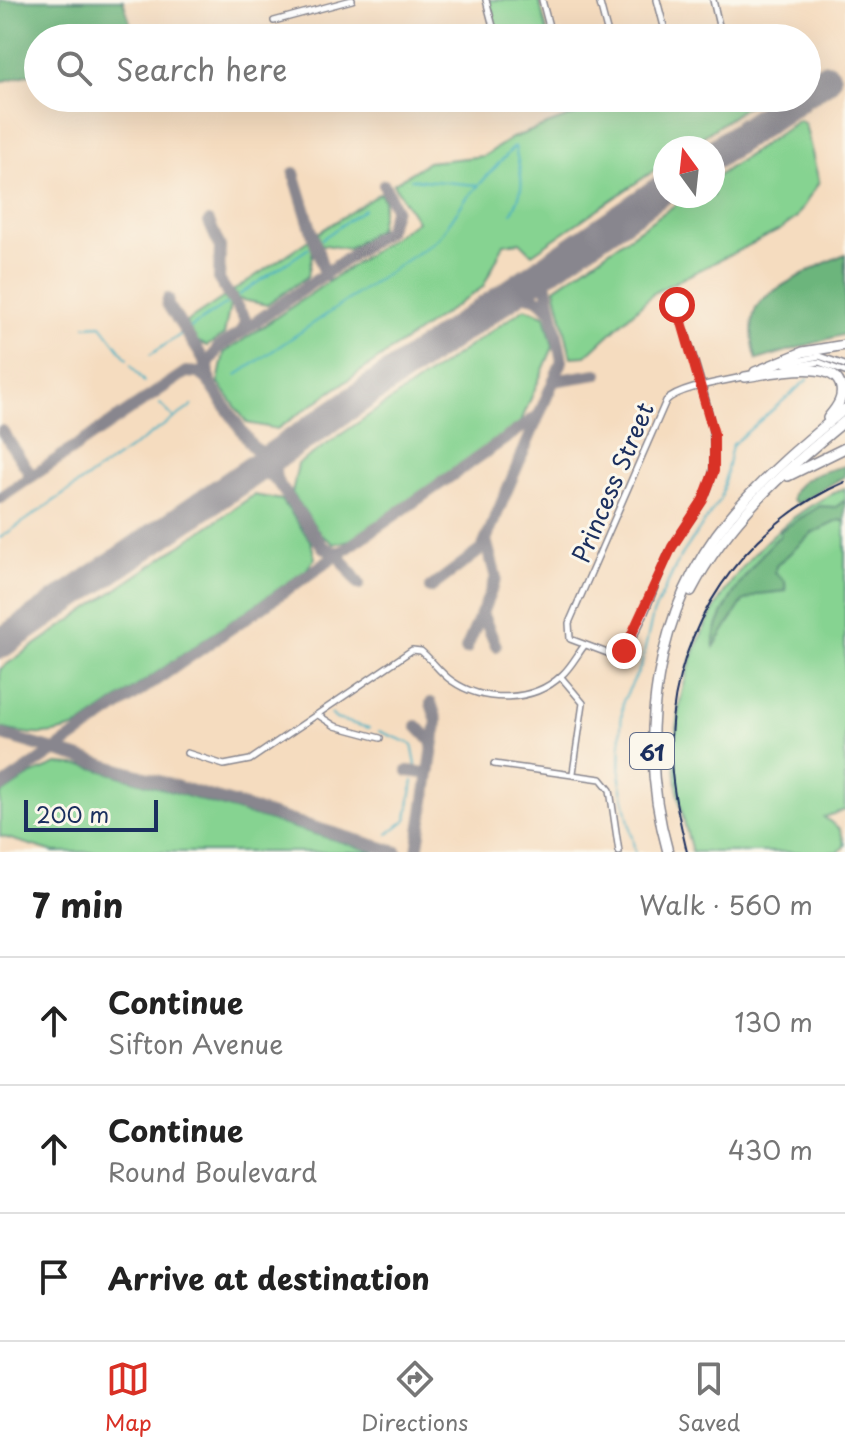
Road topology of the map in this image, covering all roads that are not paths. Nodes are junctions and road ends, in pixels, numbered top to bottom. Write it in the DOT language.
graph roads {
  1 [pos="352,0"];
  2 [pos="486,0"];
  3 [pos="542,0"];
  4 [pos="599,0"];
  5 [pos="657,0"];
  6 [pos="713,0"];
  7 [pos="274,21"];
  8 [pos="492,24"];
  9 [pos="548,24"];
  10 [pos="605,24"];
  11 [pos="663,24"];
  12 [pos="717,24"];
  13 [pos="677,305"];
  14 [pos="845,345"];
  15 [pos="845,365"];
  16 [pos="845,372"];
  17 [pos="745,377"];
  18 [pos="700,388"];
  19 [pos="845,409"];
  20 [pos="845,421"];
  21 [pos="845,448"];
  22 [pos="791,454"];
  23 [pos="760,497"];
  24 [pos="584,646"];
  25 [pos="665,649"];
  26 [pos="561,677"];
  27 [pos="317,714"];
  28 [pos="380,738"];
  29 [pos="187,753"];
  30 [pos="494,764"];
  31 [pos="573,773"];
  32 [pos="619,852"];
  33 [pos="668,852"];
  1 -- 7 [label="street"];
  2 -- 8 [label="street"];
  3 -- 9 [label="street"];
  4 -- 10 [label="street"];
  5 -- 11 [label="street"];
  6 -- 12 [label="street"];
  13 -- 18 [label="street"];
  14 -- 17 [label="highway"];
  15 -- 17 [label="street, Princess Street"];
  16 -- 17 [label="street, Princess Street"];
  17 -- 18 [label="street, Princess Street"];
  17 -- 22 [label="highway"];
  18 -- 24 [label="street, Princess Street"];
  18 -- 24 [label="street"];
  19 -- 22 [label="highway, 61"];
  20 -- 23 [label="highway, 61"];
  21 -- 23 [label="highway"];
  22 -- 25 [label="highway, 61"];
  23 -- 25 [label="highway, 61"];
  24 -- 26 [label="street"];
  25 -- 33 [label="highway, 61"];
  26 -- 27 [label="street"];
  26 -- 31 [label="street"];
  27 -- 28 [label="street"];
  27 -- 29 [label="street"];
  30 -- 31 [label="street"];
  31 -- 32 [label="street"];
}
